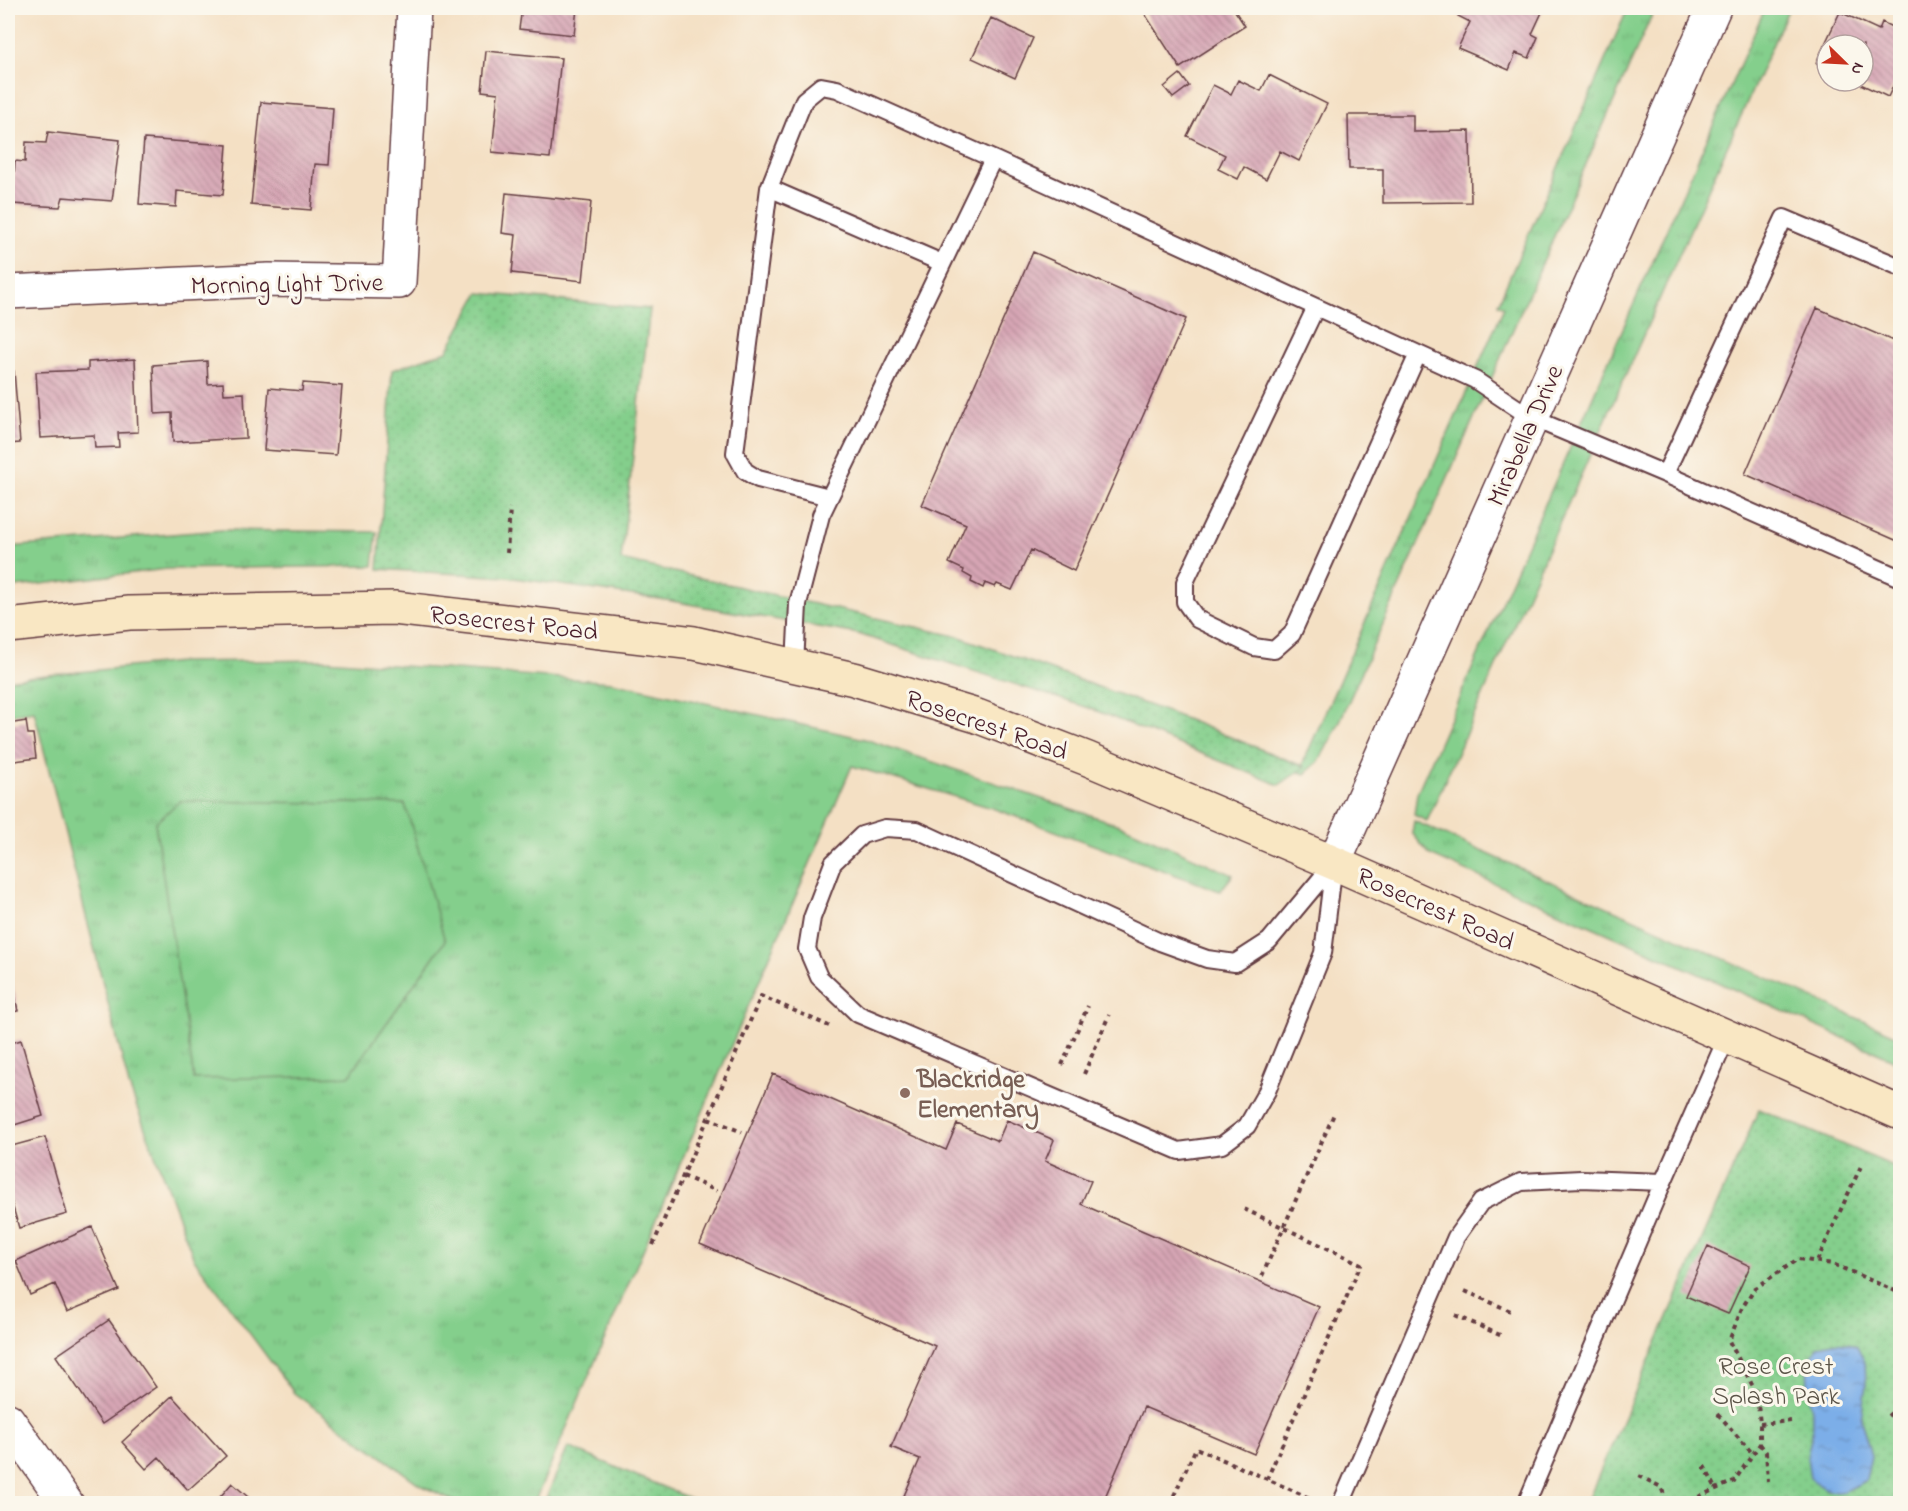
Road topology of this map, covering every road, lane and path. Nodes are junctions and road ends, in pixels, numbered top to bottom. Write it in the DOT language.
graph roads {
  1 [pos="414,8"];
  2 [pos="1714,8"];
  3 [pos="993,159"];
  4 [pos="769,188"];
  5 [pos="942,263"];
  6 [pos="1900,267"];
  7 [pos="8,292"];
  8 [pos="1316,307"];
  9 [pos="1418,354"];
  10 [pos="1532,418"];
  11 [pos="1665,474"];
  12 [pos="828,497"];
  13 [pos="510,508"];
  14 [pos="507,553"];
  15 [pos="1900,578"];
  16 [pos="8,626"];
  17 [pos="795,666"];
  18 [pos="1334,862"];
  19 [pos="1088,1006"];
  20 [pos="1109,1015"];
  21 [pos="830,1027"];
  22 [pos="1727,1037"];
  23 [pos="1062,1065"];
  24 [pos="1084,1074"];
  25 [pos="1900,1113"];
  26 [pos="1334,1114"];
  27 [pos="708,1118"];
  28 [pos="742,1132"];
  29 [pos="1862,1164"];
  30 [pos="683,1176"];
  31 [pos="1663,1182"];
  32 [pos="717,1191"];
  33 [pos="1244,1209"];
  34 [pos="1284,1228"];
  35 [pos="654,1245"];
  36 [pos="1817,1261"];
  37 [pos="1262,1276"];
  38 [pos="1465,1291"];
  39 [pos="1900,1293"];
  40 [pos="1513,1312"];
  41 [pos="1455,1315"];
  42 [pos="1502,1336"];
  43 [pos="1900,1401"];
  44 [pos="1718,1414"];
  45 [pos="1888,1416"];
  46 [pos="8,1420"];
  47 [pos="1791,1421"];
  48 [pos="1760,1424"];
  49 [pos="1760,1444"];
  50 [pos="1753,1454"];
  51 [pos="1704,1466"];
  52 [pos="1639,1476"];
  53 [pos="1267,1479"];
  54 [pos="1768,1480"];
  55 [pos="1716,1488"];
  56 [pos="1314,1500"];
  57 [pos="67,1503"];
  58 [pos="1170,1503"];
  59 [pos="1341,1503"];
  60 [pos="1526,1503"];
  61 [pos="1668,1503"];
  62 [pos="1682,1503"];
  1 -- 7 [label="street, Morning Light Drive"];
  2 -- 10 [label="street, Mirabella Drive"];
  3 -- 4 [label="lane"];
  3 -- 5 [label="lane"];
  3 -- 8 [label="lane"];
  4 -- 5 [label="lane"];
  4 -- 12 [label="lane"];
  5 -- 12 [label="lane"];
  6 -- 11 [label="lane"];
  8 -- 9 [label="lane"];
  8 -- 9 [label="lane"];
  9 -- 10 [label="lane"];
  10 -- 11 [label="lane"];
  10 -- 18 [label="street, Mirabella Drive"];
  11 -- 15 [label="lane"];
  12 -- 17 [label="lane"];
  13 -- 14 [label="path"];
  16 -- 17 [label="main road, Rosecrest Road"];
  17 -- 18 [label="main road, Rosecrest Road"];
  18 -- 18 [label="lane"];
  18 -- 22 [label="main road, Rosecrest Road"];
  19 -- 23 [label="path"];
  20 -- 24 [label="path"];
  21 -- 27 [label="path"];
  22 -- 25 [label="main road, Rosecrest Road"];
  22 -- 31 [label="lane"];
  26 -- 34 [label="path"];
  27 -- 28 [label="path"];
  27 -- 30 [label="path"];
  29 -- 36 [label="path"];
  30 -- 32 [label="path"];
  30 -- 35 [label="path"];
  31 -- 59 [label="lane"];
  31 -- 60 [label="lane"];
  33 -- 34 [label="path"];
  34 -- 37 [label="path"];
  34 -- 53 [label="path"];
  36 -- 39 [label="path"];
  36 -- 48 [label="path"];
  38 -- 40 [label="path"];
  41 -- 42 [label="path"];
  43 -- 45 [label="path"];
  44 -- 50 [label="path"];
  46 -- 57 [label="street"];
  47 -- 48 [label="path"];
  48 -- 49 [label="path"];
  49 -- 50 [label="path"];
  49 -- 54 [label="path"];
  50 -- 55 [label="path"];
  51 -- 55 [label="path"];
  52 -- 61 [label="path"];
  53 -- 56 [label="path"];
  53 -- 58 [label="path"];
  55 -- 62 [label="path"];
}
